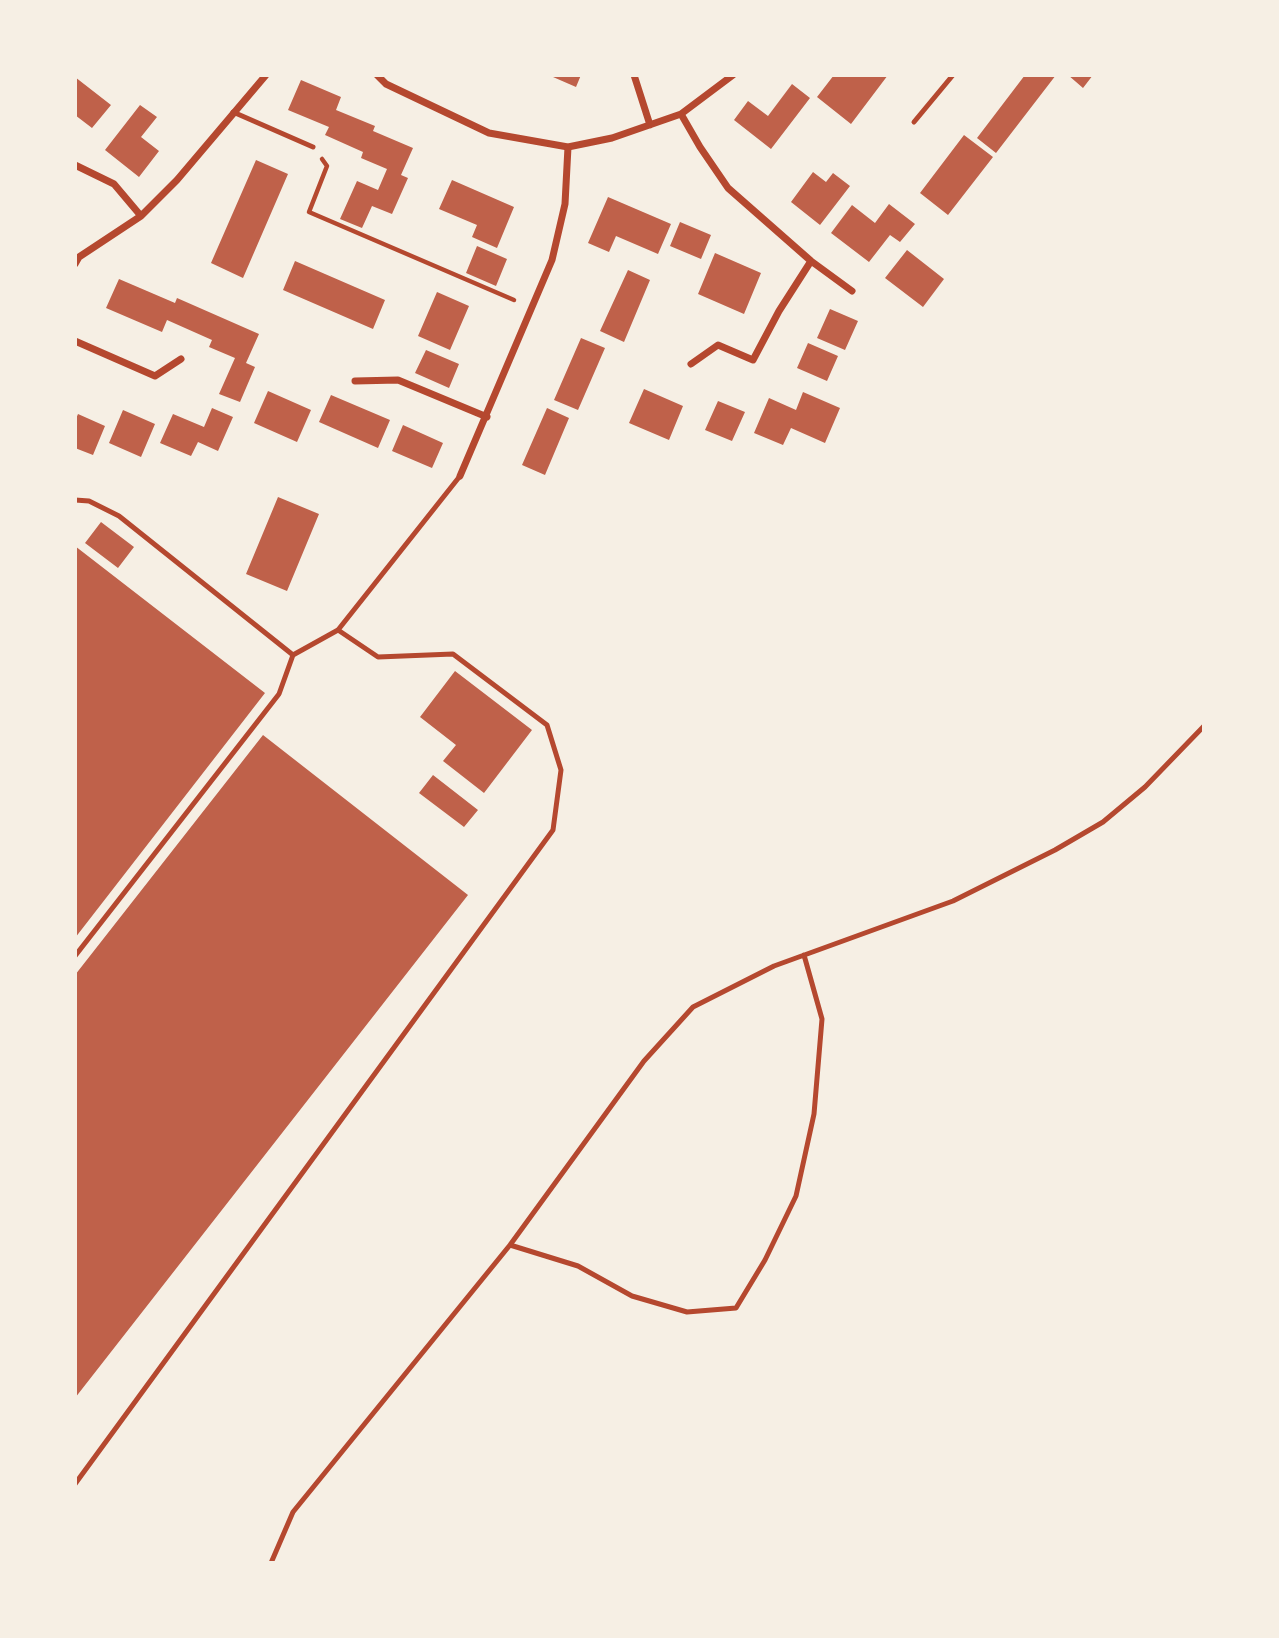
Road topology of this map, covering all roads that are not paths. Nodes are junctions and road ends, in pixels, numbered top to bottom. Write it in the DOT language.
graph roads {
  1 [pos="266,75"];
  2 [pos="377,75"];
  3 [pos="634,75"];
  4 [pos="733,75"];
  5 [pos="953,75"];
  6 [pos="233,112"];
  7 [pos="681,114"];
  8 [pos="915,122"];
  9 [pos="650,125"];
  10 [pos="313,147"];
  11 [pos="568,147"];
  12 [pos="75,165"];
  13 [pos="141,216"];
  14 [pos="811,261"];
  15 [pos="75,264"];
  16 [pos="852,291"];
  17 [pos="75,341"];
  18 [pos="181,359"];
  19 [pos="691,364"];
  20 [pos="355,381"];
  21 [pos="487,416"];
  22 [pos="460,476"];
  23 [pos="75,500"];
  24 [pos="338,630"];
  25 [pos="293,655"];
  26 [pos="1204,726"];
  27 [pos="804,955"];
  28 [pos="75,956"];
  29 [pos="510,1245"];
  30 [pos="75,1484"];
  31 [pos="271,1563"];
  1 -- 6 [label="street"];
  2 -- 11 [label="street"];
  3 -- 9 [label="street"];
  4 -- 7 [label="street"];
  5 -- 8 [label="lane"];
  6 -- 10 [label="lane"];
  6 -- 13 [label="street"];
  7 -- 9 [label="street"];
  7 -- 14 [label="street"];
  9 -- 11 [label="street"];
  11 -- 21 [label="street"];
  12 -- 13 [label="street"];
  13 -- 15 [label="street"];
  14 -- 16 [label="street"];
  14 -- 19 [label="street"];
  17 -- 18 [label="street"];
  20 -- 21 [label="street"];
  21 -- 22 [label="street"];
  22 -- 24 [label="lane"];
  23 -- 25 [label="lane"];
  24 -- 25 [label="lane"];
  24 -- 30 [label="lane"];
  25 -- 28 [label="lane"];
  26 -- 27 [label="lane"];
  27 -- 29 [label="lane"];
  27 -- 29 [label="lane"];
  29 -- 31 [label="lane"];
}
